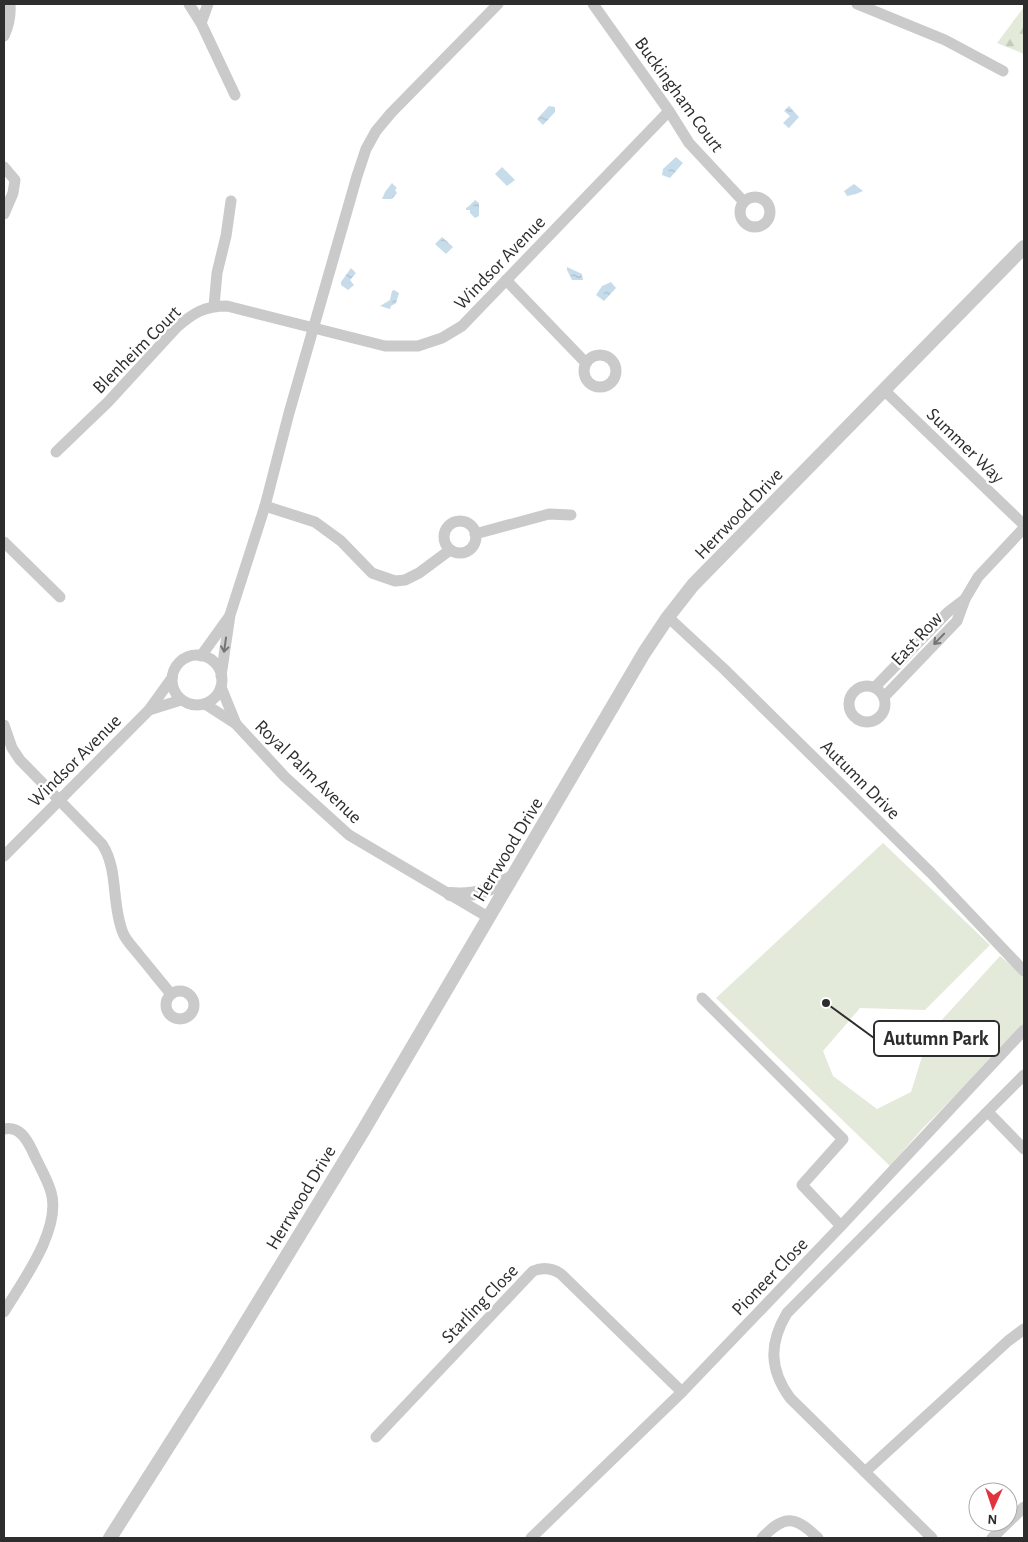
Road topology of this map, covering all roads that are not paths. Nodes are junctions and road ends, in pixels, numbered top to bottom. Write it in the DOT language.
graph roads {
  1 [pos="10,4"];
  2 [pos="189,4"];
  3 [pos="208,4"];
  4 [pos="498,4"];
  5 [pos="593,4"];
  6 [pos="857,4"];
  7 [pos="201,23"];
  8 [pos="4,36"];
  9 [pos="1003,71"];
  10 [pos="235,96"];
  11 [pos="669,111"];
  12 [pos="4,167"];
  13 [pos="231,201"];
  14 [pos="744,202"];
  15 [pos="4,214"];
  16 [pos="1024,247"];
  17 [pos="506,280"];
  18 [pos="214,306"];
  19 [pos="313,329"];
  20 [pos="586,363"];
  21 [pos="884,390"];
  22 [pos="56,452"];
  23 [pos="265,506"];
  24 [pos="571,514"];
  25 [pos="1024,526"];
  26 [pos="475,534"];
  27 [pos="4,542"];
  28 [pos="450,550"];
  29 [pos="60,596"];
  30 [pos="965,599"];
  31 [pos="230,615"];
  32 [pos="668,617"];
  33 [pos="201,656"];
  34 [pos="172,678"];
  35 [pos="221,681"];
  36 [pos="875,688"];
  37 [pos="884,697"];
  38 [pos="181,700"];
  39 [pos="204,704"];
  40 [pos="149,710"];
  41 [pos="236,724"];
  42 [pos="4,725"];
  43 [pos="59,801"];
  44 [pos="4,856"];
  45 [pos="511,878"];
  46 [pos="450,894"];
  47 [pos="488,917"];
  48 [pos="1024,970"];
  49 [pos="171,994"];
  50 [pos="702,998"];
  51 [pos="1024,1030"];
  52 [pos="1024,1075"];
  53 [pos="988,1112"];
  54 [pos="4,1129"];
  55 [pos="1024,1149"];
  56 [pos="841,1226"];
  57 [pos="4,1312"];
  58 [pos="1024,1329"];
  59 [pos="682,1392"];
  60 [pos="376,1437"];
  61 [pos="865,1472"];
  62 [pos="1024,1507"];
  63 [pos="110,1538"];
  64 [pos="531,1538"];
  65 [pos="762,1538"];
  66 [pos="818,1538"];
  67 [pos="932,1538"];
  68 [pos="992,1538"];
  1 -- 8 [label="street"];
  2 -- 7 [label="street"];
  3 -- 7 [label="street"];
  4 -- 19 [label="street"];
  5 -- 11 [label="street, Buckingham Court"];
  6 -- 9 [label="street"];
  7 -- 10 [label="street"];
  11 -- 14 [label="street, Buckingham Court"];
  11 -- 17 [label="street, Windsor Avenue"];
  12 -- 15 [label="street"];
  13 -- 18 [label="street"];
  16 -- 21 [label="street, Herrwood Drive"];
  17 -- 19 [label="street, Windsor Avenue"];
  17 -- 20 [label="street"];
  18 -- 19 [label="street, Blenheim Court"];
  18 -- 22 [label="street, Blenheim Court"];
  19 -- 23 [label="street"];
  21 -- 25 [label="street, Summer Way"];
  21 -- 32 [label="street, Herrwood Drive"];
  23 -- 28 [label="street"];
  23 -- 31 [label="street"];
  24 -- 26 [label="street"];
  25 -- 30 [label="street, East Row"];
  26 -- 28 [label="street"];
  26 -- 28 [label="street"];
  27 -- 29 [label="street"];
  30 -- 36 [label="street, East Row"];
  30 -- 37 [label="street, East Row, one-way"];
  31 -- 33 [label="street"];
  31 -- 35 [label="street, one-way"];
  32 -- 45 [label="street, Herrwood Drive"];
  32 -- 48 [label="street, Autumn Drive"];
  33 -- 34 [label="street"];
  33 -- 35 [label="street"];
  34 -- 38 [label="street"];
  34 -- 40 [label="street, Windsor Avenue"];
  35 -- 39 [label="street"];
  35 -- 41 [label="street, Royal Palm Avenue"];
  36 -- 37 [label="street"];
  36 -- 37 [label="street, East Row"];
  38 -- 39 [label="street"];
  38 -- 40 [label="street, Windsor Avenue"];
  39 -- 41 [label="street, Royal Palm Avenue"];
  40 -- 43 [label="street, Windsor Avenue"];
  41 -- 46 [label="street, Royal Palm Avenue"];
  42 -- 43 [label="street"];
  43 -- 44 [label="street, Windsor Avenue"];
  43 -- 49 [label="street"];
  45 -- 46 [label="street"];
  45 -- 47 [label="street, Herrwood Drive"];
  46 -- 47 [label="street, Royal Palm Avenue"];
  47 -- 63 [label="street, Herrwood Drive"];
  50 -- 56 [label="street"];
  51 -- 56 [label="street, Pioneer Close"];
  52 -- 53 [label="street, Pioneer Close"];
  53 -- 55 [label="street"];
  53 -- 61 [label="street, Pioneer Close"];
  54 -- 57 [label="street"];
  56 -- 59 [label="street, Pioneer Close"];
  58 -- 61 [label="street"];
  59 -- 60 [label="street, Starling Close"];
  59 -- 64 [label="street, Pioneer Close"];
  61 -- 67 [label="street, Pioneer Close"];
  62 -- 68 [label="street"];
  65 -- 66 [label="street"];
}
